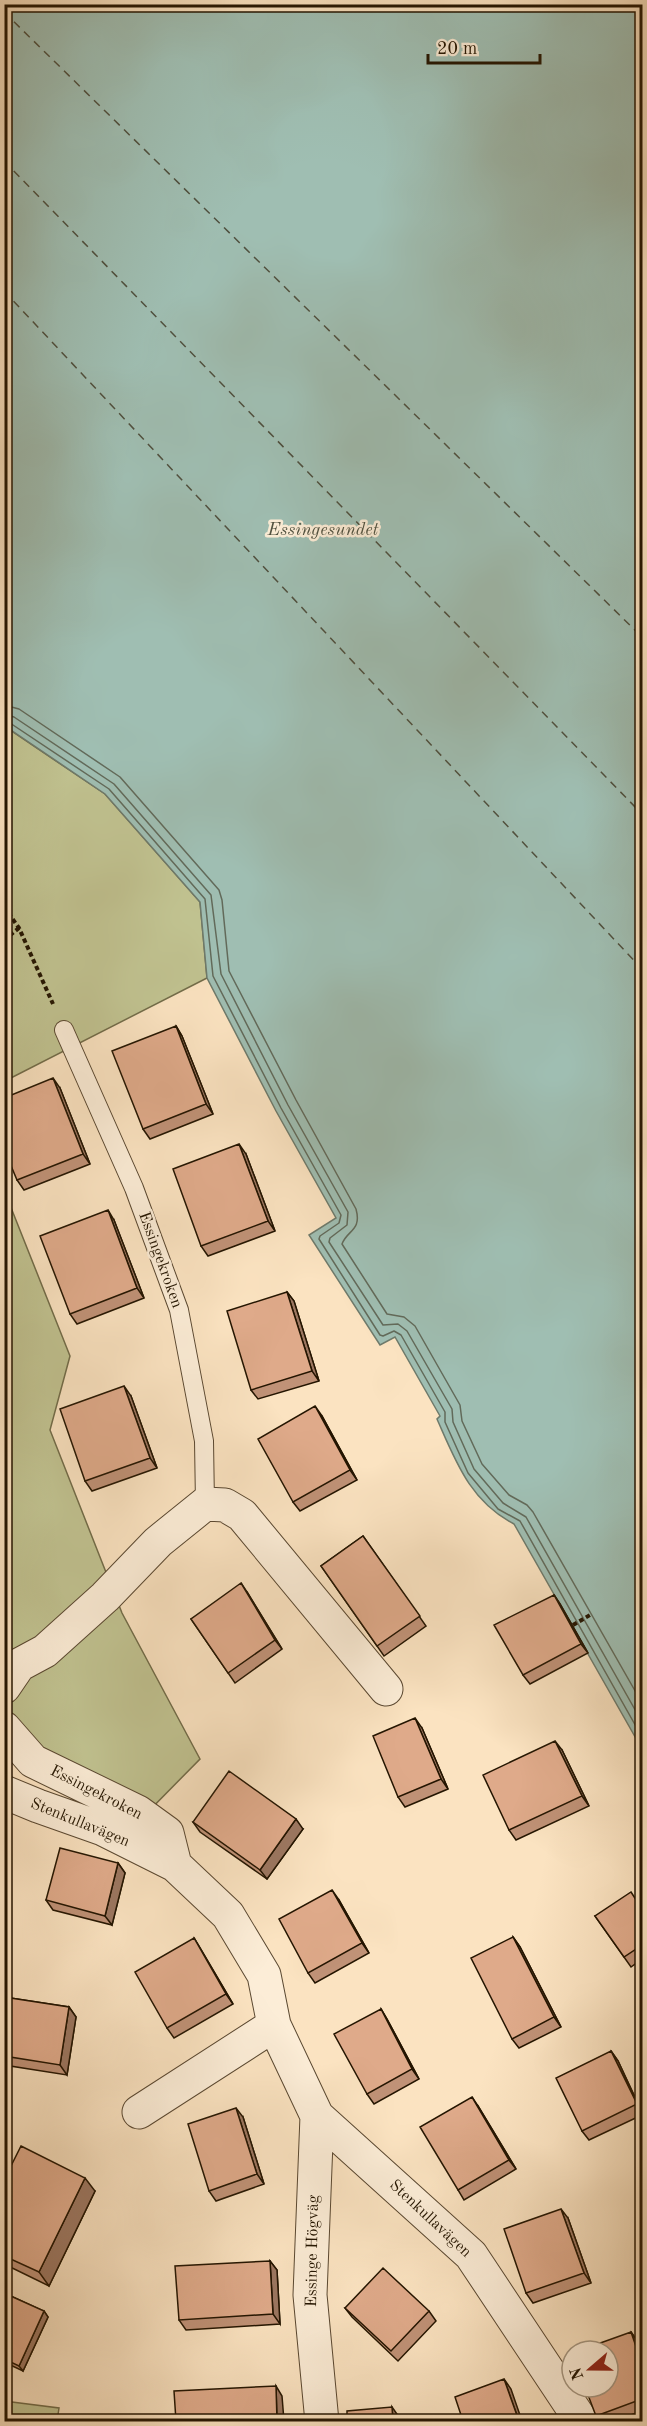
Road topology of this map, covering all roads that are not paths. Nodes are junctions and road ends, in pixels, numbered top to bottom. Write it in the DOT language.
graph roads {
  1 [pos="64,1029"];
  2 [pos="205,1504"];
  3 [pos="4,1687"];
  4 [pos="386,1689"];
  5 [pos="4,1728"];
  6 [pos="4,1792"];
  7 [pos="175,1865"];
  8 [pos="274,2025"];
  9 [pos="139,2112"];
  10 [pos="317,2116"];
  11 [pos="322,2421"];
  12 [pos="582,2421"];
  1 -- 2 [label="lane, Essingekroken"];
  2 -- 3 [label="street"];
  2 -- 4 [label="street"];
  5 -- 7 [label="street, Essingekroken"];
  6 -- 7 [label="street, Stenkullavägen"];
  7 -- 8 [label="street, Stenkullavägen"];
  8 -- 9 [label="street"];
  8 -- 10 [label="street, Stenkullavägen"];
  10 -- 11 [label="street, Essinge Högväg"];
  10 -- 12 [label="street, Stenkullavägen"];
}
